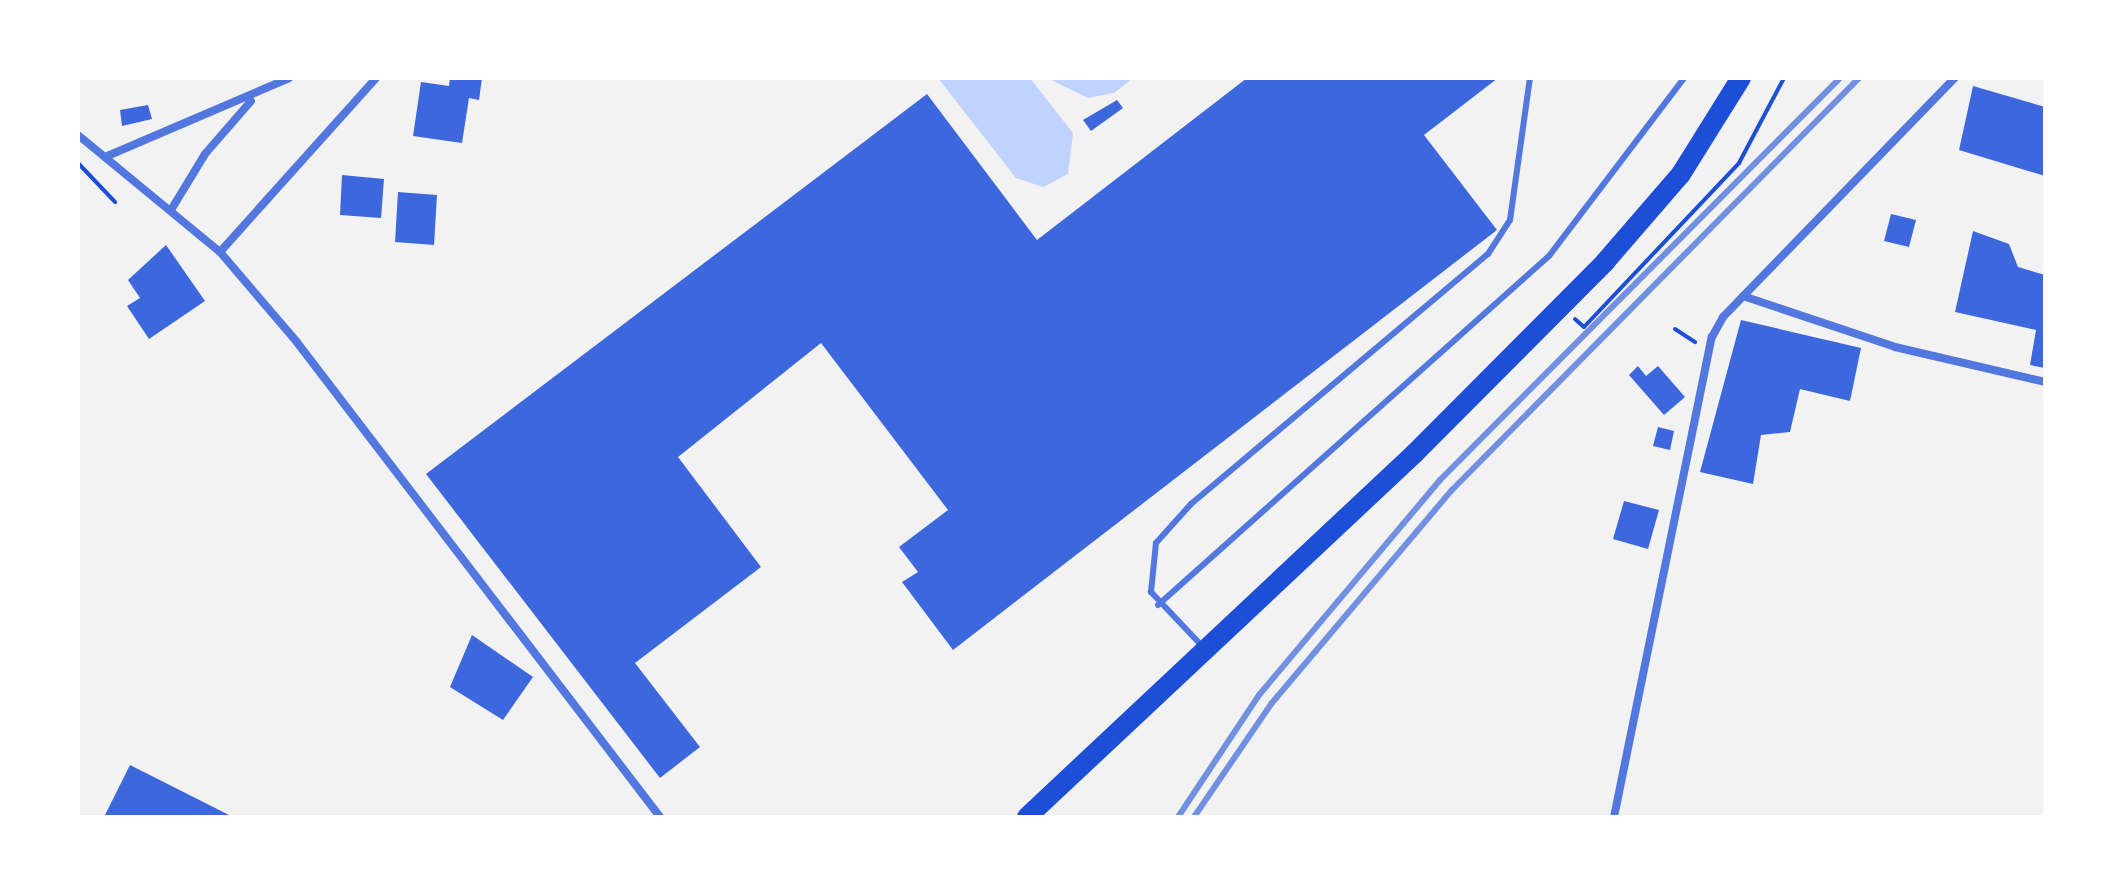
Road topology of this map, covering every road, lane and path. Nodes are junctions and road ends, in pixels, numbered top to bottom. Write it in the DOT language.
graph roads {
  1 [pos="289,78"];
  2 [pos="376,78"];
  3 [pos="1530,78"];
  4 [pos="1684,78"];
  5 [pos="1741,78"];
  6 [pos="1784,78"];
  7 [pos="1955,78"];
  8 [pos="254,97"];
  9 [pos="78,135"];
  10 [pos="105,157"];
  11 [pos="78,163"];
  12 [pos="115,202"];
  13 [pos="171,210"];
  14 [pos="220,252"];
  15 [pos="1743,296"];
  16 [pos="1561,306"];
  17 [pos="1675,329"];
  18 [pos="1707,350"];
  19 [pos="2045,382"];
  20 [pos="1158,605"];
  21 [pos="1206,650"];
  22 [pos="660,817"];
  23 [pos="1027,817"];
  24 [pos="1614,817"];
  1 -- 8 [label="street"];
  2 -- 14 [label="street"];
  3 -- 20 [label="lane"];
  4 -- 20 [label="lane"];
  5 -- 16 [label="main road"];
  6 -- 16 [label="path"];
  7 -- 15 [label="street"];
  8 -- 10 [label="street"];
  8 -- 13 [label="street"];
  9 -- 10 [label="street"];
  10 -- 13 [label="street"];
  11 -- 12 [label="path"];
  13 -- 14 [label="street"];
  14 -- 22 [label="street"];
  15 -- 18 [label="street"];
  15 -- 19 [label="street"];
  16 -- 21 [label="main road"];
  17 -- 18 [label="path"];
  18 -- 24 [label="street"];
  20 -- 21 [label="lane"];
  21 -- 23 [label="main road"];
}
